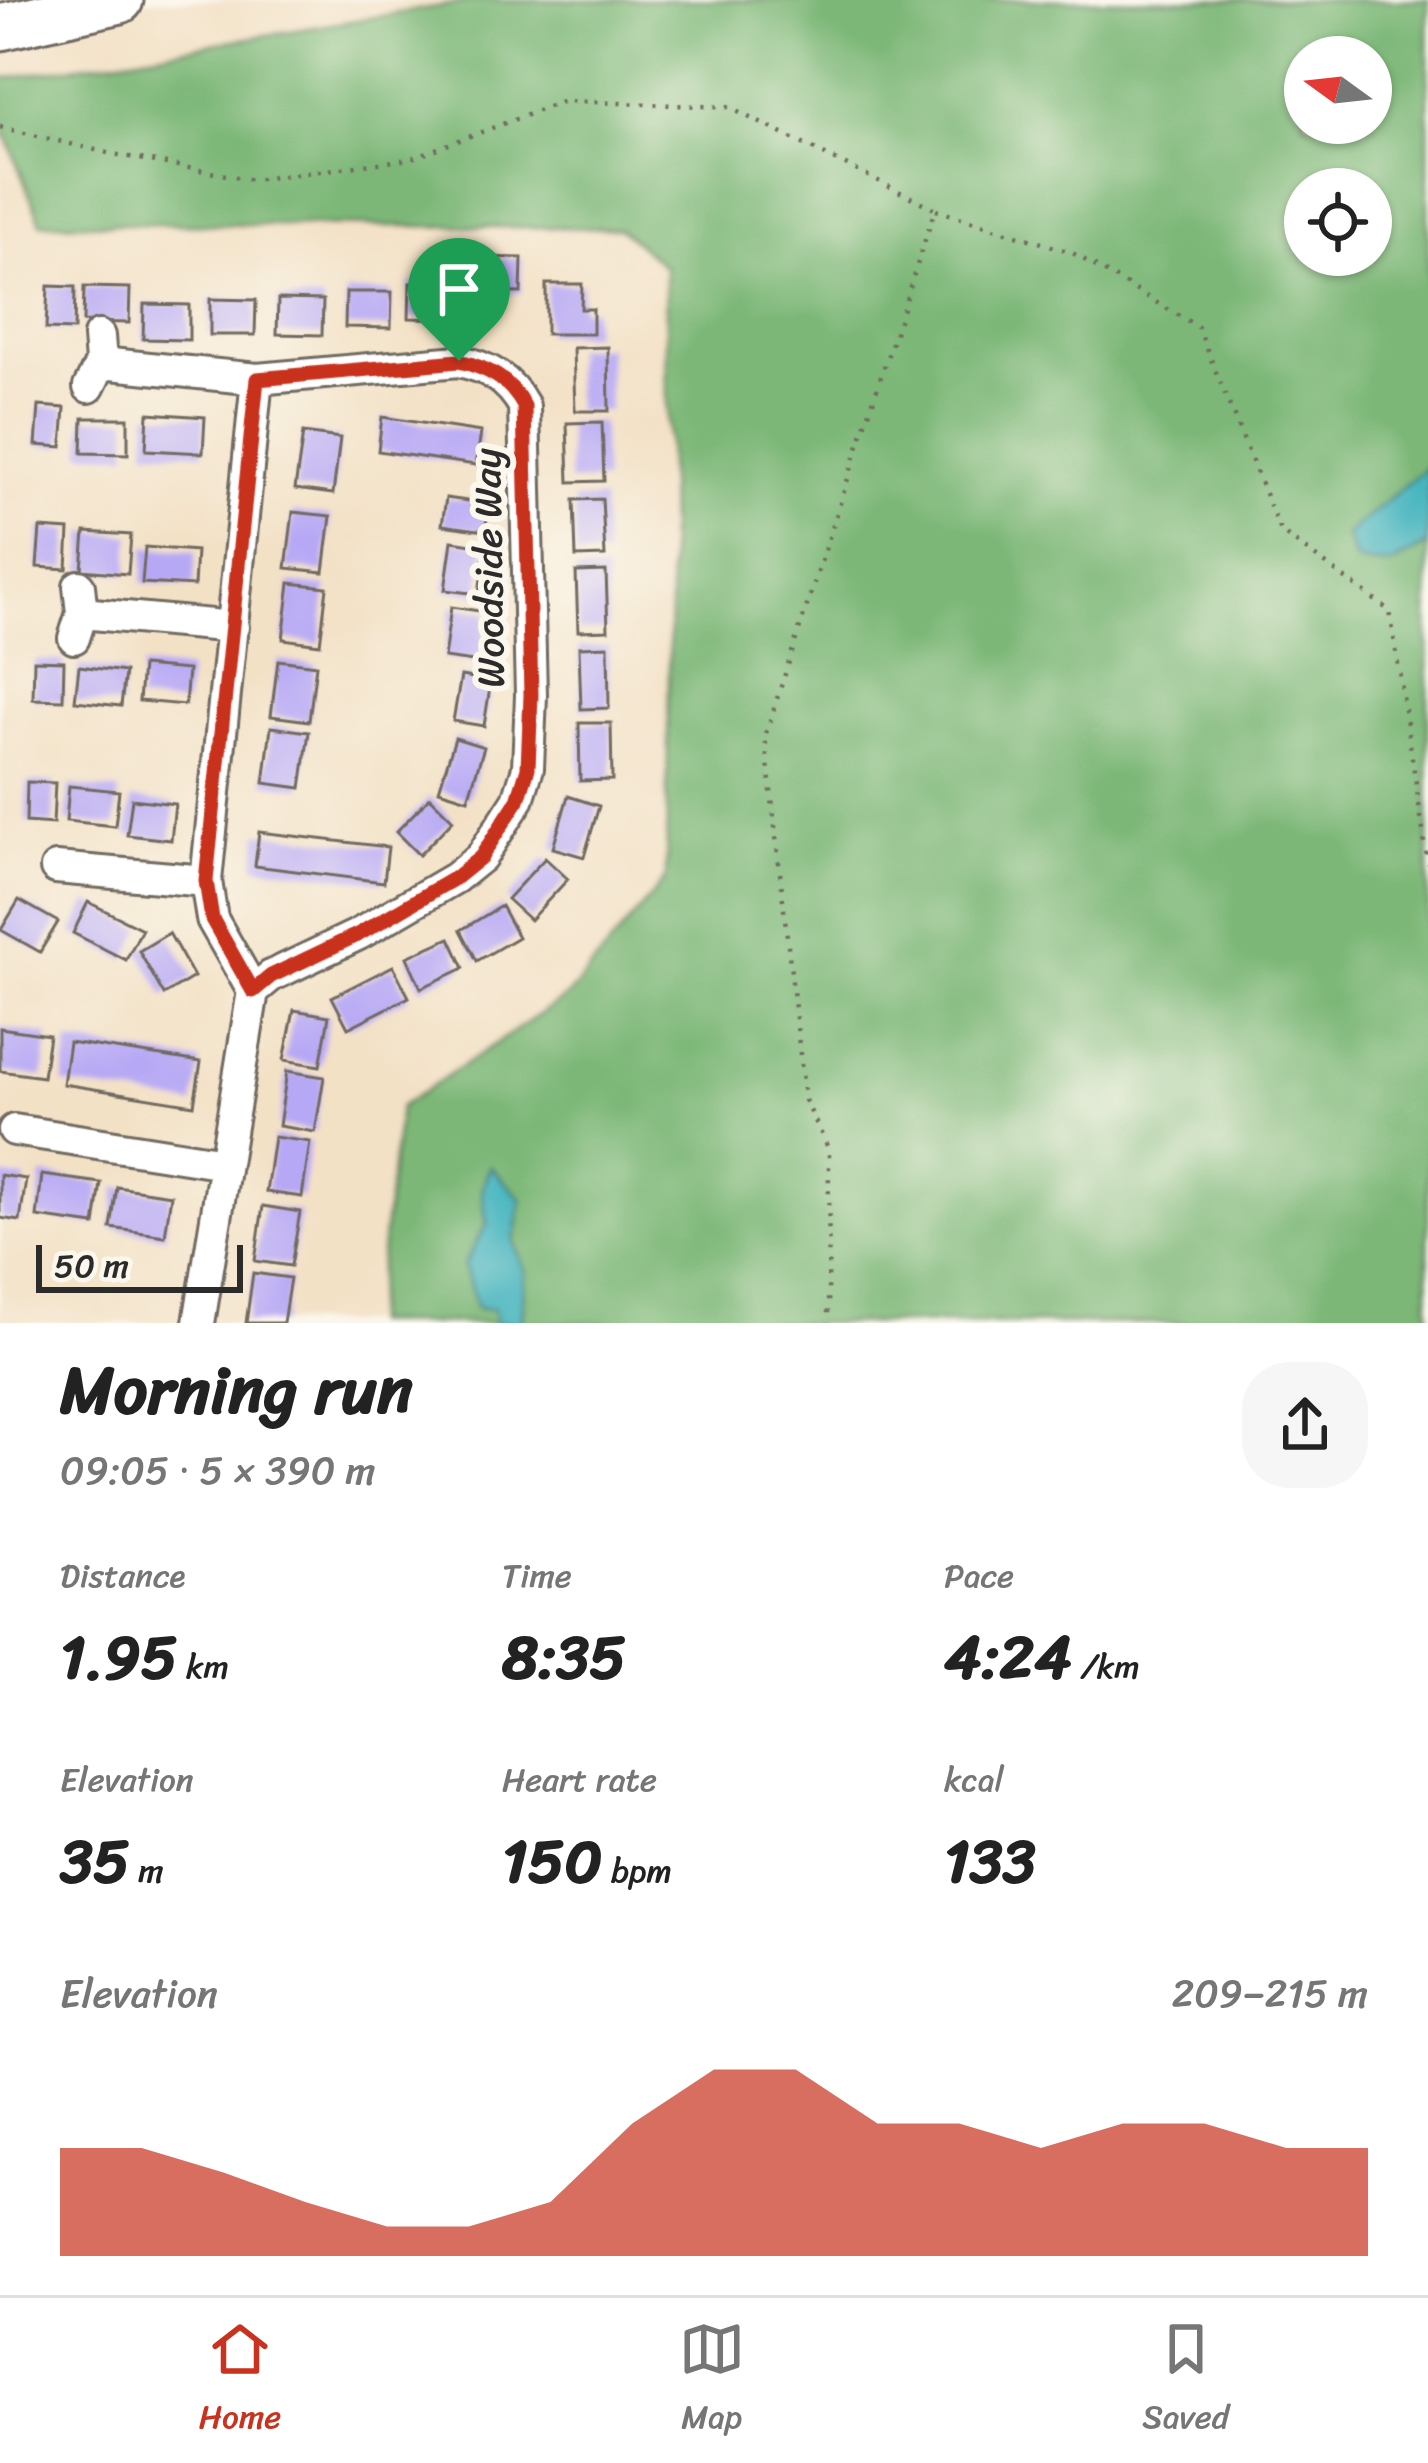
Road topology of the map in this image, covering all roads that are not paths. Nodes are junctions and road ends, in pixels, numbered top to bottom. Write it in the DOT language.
graph roads {
  1 [pos="120,0"];
  2 [pos="0,27"];
  3 [pos="96,362"];
  4 [pos="257,379"];
  5 [pos="78,613"];
  6 [pos="233,627"];
  7 [pos="53,868"];
  8 [pos="206,881"];
  9 [pos="253,991"];
  10 [pos="14,1128"];
  11 [pos="224,1163"];
  12 [pos="199,1323"];
  1 -- 2 [label="highway"];
  3 -- 4 [label="street"];
  4 -- 6 [label="street"];
  4 -- 9 [label="street, Woodside Way"];
  5 -- 6 [label="street"];
  6 -- 8 [label="street"];
  7 -- 8 [label="street"];
  8 -- 9 [label="street"];
  9 -- 11 [label="street"];
  10 -- 11 [label="street"];
  11 -- 12 [label="street"];
}
